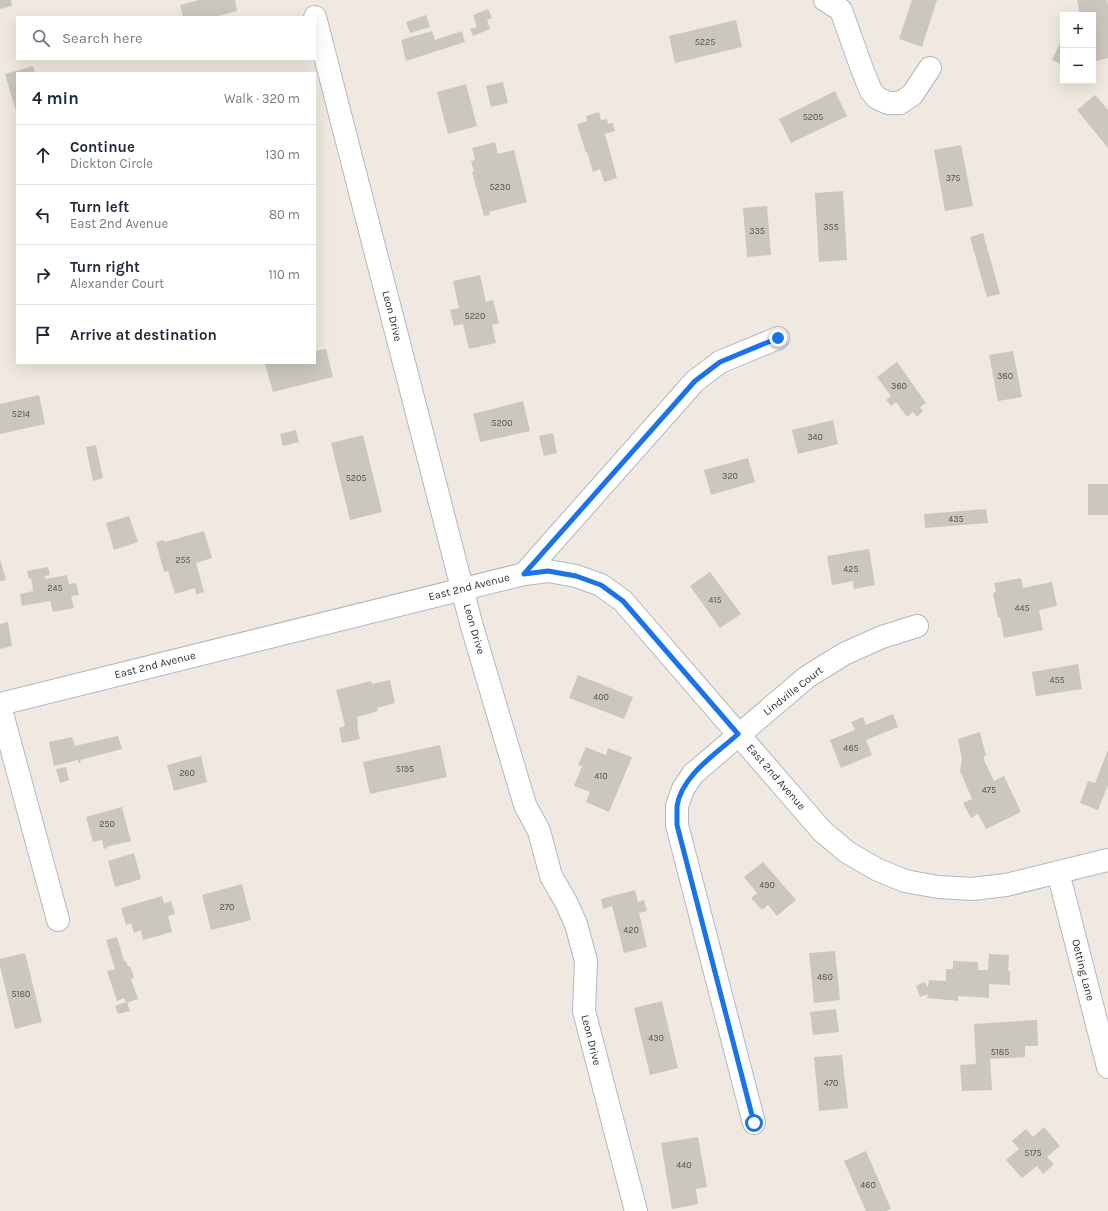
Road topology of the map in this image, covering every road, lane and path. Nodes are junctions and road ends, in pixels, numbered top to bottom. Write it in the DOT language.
graph roads {
  1 [pos="311,0"];
  2 [pos="833,5"];
  3 [pos="315,16"];
  4 [pos="316,21"];
  5 [pos="930,68"];
  6 [pos="778,338"];
  7 [pos="524,574"];
  8 [pos="463,589"];
  9 [pos="917,626"];
  10 [pos="0,705"];
  11 [pos="738,734"];
  12 [pos="1108,860"];
  13 [pos="1058,872"];
  14 [pos="58,920"];
  15 [pos="1108,1068"];
  16 [pos="754,1123"];
  17 [pos="636,1211"];
  1 -- 3 [label="street, Leon Drive"];
  2 -- 5 [label="street"];
  4 -- 8 [label="street, Leon Drive"];
  6 -- 7 [label="street"];
  7 -- 8 [label="street, East 2nd Avenue"];
  7 -- 11 [label="street, East 2nd Avenue"];
  8 -- 10 [label="street, East 2nd Avenue"];
  8 -- 17 [label="street, Leon Drive"];
  9 -- 11 [label="street, Lindville Court"];
  10 -- 14 [label="street"];
  11 -- 13 [label="street, East 2nd Avenue"];
  11 -- 16 [label="street, Lindville Court"];
  12 -- 13 [label="street, East 2nd Avenue"];
  13 -- 15 [label="street, Oetting Lane"];
}
